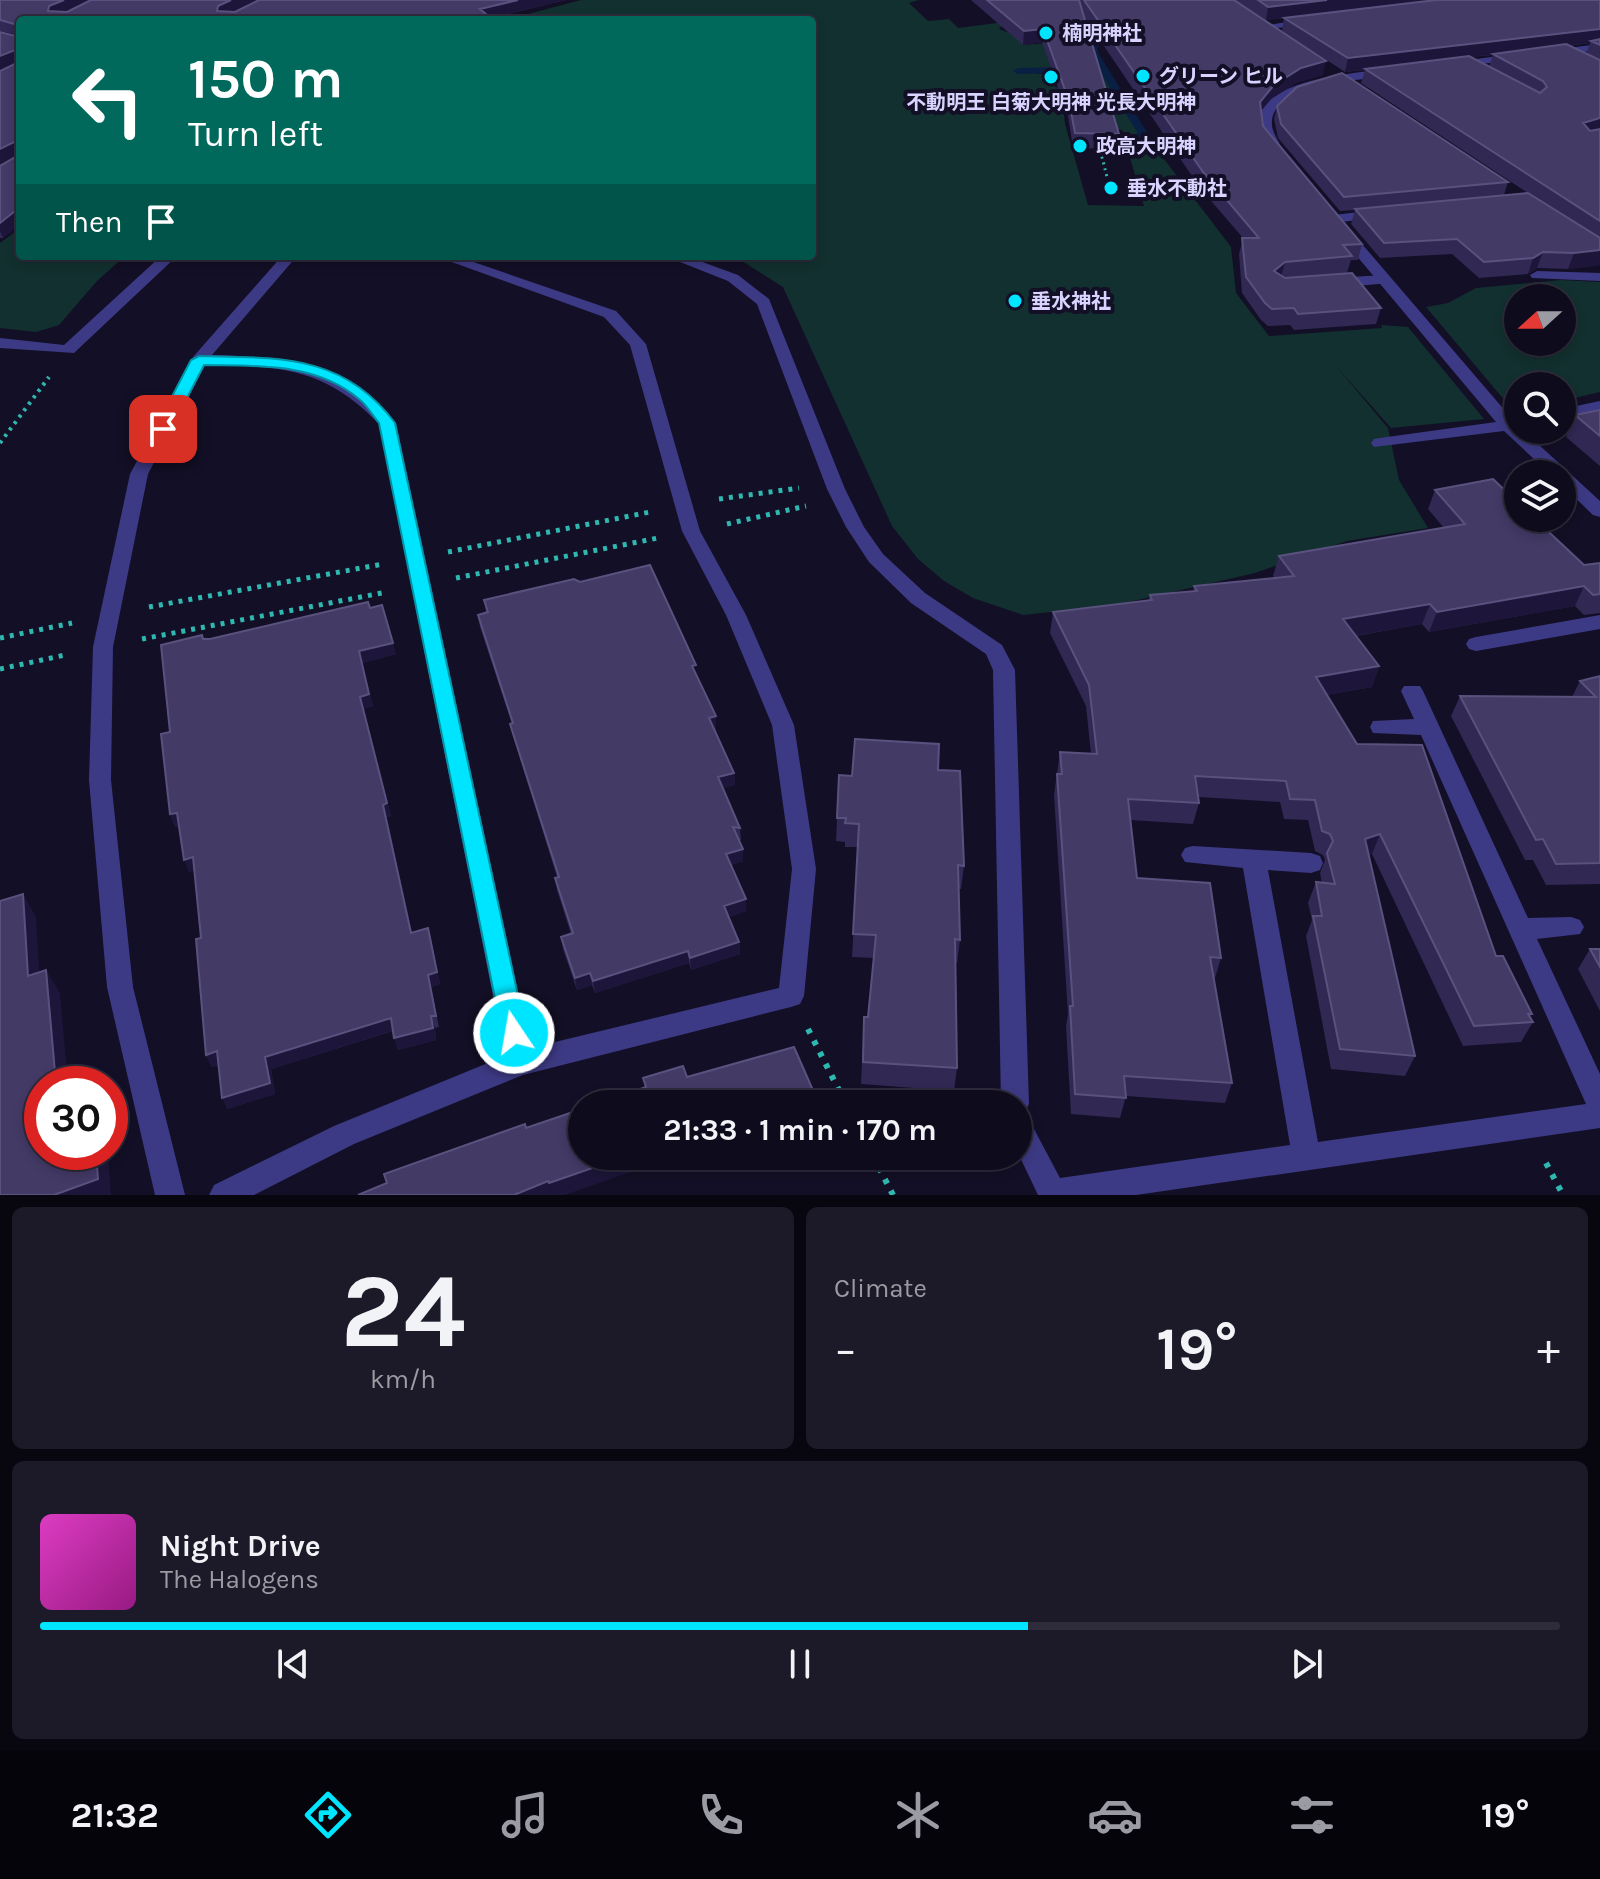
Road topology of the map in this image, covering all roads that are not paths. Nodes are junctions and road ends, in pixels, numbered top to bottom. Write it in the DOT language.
graph roads {
  1 [pos="1324,20"];
  2 [pos="1276,35"];
  3 [pos="1600,47"];
  4 [pos="1564,52"];
  5 [pos="1536,55"];
  6 [pos="1522,57"];
  7 [pos="1466,63"];
  8 [pos="1588,64"];
  9 [pos="1435,67"];
  10 [pos="1404,71"];
  11 [pos="1479,71"];
  12 [pos="1284,159"];
  13 [pos="1396,213"];
  14 [pos="166,260"];
  15 [pos="286,260"];
  16 [pos="454,260"];
  17 [pos="683,260"];
  18 [pos="1537,275"];
  19 [pos="1600,277"];
  20 [pos="1385,280"];
  21 [pos="1311,284"];
  22 [pos="0,343"];
  23 [pos="199,360"];
  24 [pos="1600,406"];
  25 [pos="1576,411"];
  26 [pos="1504,414"];
  27 [pos="1504,426"];
  28 [pos="1380,443"];
  29 [pos="1532,444"];
  30 [pos="1547,460"];
  31 [pos="1576,489"];
  32 [pos="1600,511"];
  33 [pos="1600,622"];
  34 [pos="1476,644"];
  35 [pos="1412,691"];
  36 [pos="1381,727"];
  37 [pos="1428,727"];
  38 [pos="1193,855"];
  39 [pos="1254,860"];
  40 [pos="1311,863"];
  41 [pos="1571,927"];
  42 [pos="1519,929"];
  43 [pos="520,1063"];
  44 [pos="1015,1090"];
  45 [pos="1600,1104"];
  46 [pos="1600,1115"];
  47 [pos="1032,1154"];
  48 [pos="1307,1158"];
  49 [pos="1050,1194"];
  50 [pos="170,1195"];
  51 [pos="224,1195"];
  1 -- 2 [label="street"];
  3 -- 4 [label="street"];
  4 -- 5 [label="street"];
  4 -- 8 [label="street"];
  6 -- 7 [label="street"];
  7 -- 9 [label="street"];
  7 -- 11 [label="street"];
  10 -- 12 [label="street"];
  13 -- 20 [label="street"];
  14 -- 22 [label="street"];
  15 -- 23 [label="street"];
  16 -- 43 [label="street"];
  17 -- 44 [label="street"];
  18 -- 19 [label="street"];
  20 -- 21 [label="street"];
  20 -- 26 [label="street"];
  23 -- 43 [label="street"];
  23 -- 50 [label="street"];
  24 -- 25 [label="street"];
  27 -- 28 [label="street"];
  29 -- 30 [label="street"];
  31 -- 32 [label="street"];
  33 -- 34 [label="street"];
  35 -- 37 [label="street"];
  36 -- 37 [label="street"];
  37 -- 42 [label="street"];
  38 -- 39 [label="street"];
  39 -- 40 [label="street"];
  39 -- 48 [label="street"];
  41 -- 42 [label="street"];
  42 -- 45 [label="street"];
  43 -- 51 [label="street"];
  46 -- 48 [label="street"];
  47 -- 49 [label="street"];
  48 -- 49 [label="street"];
}
